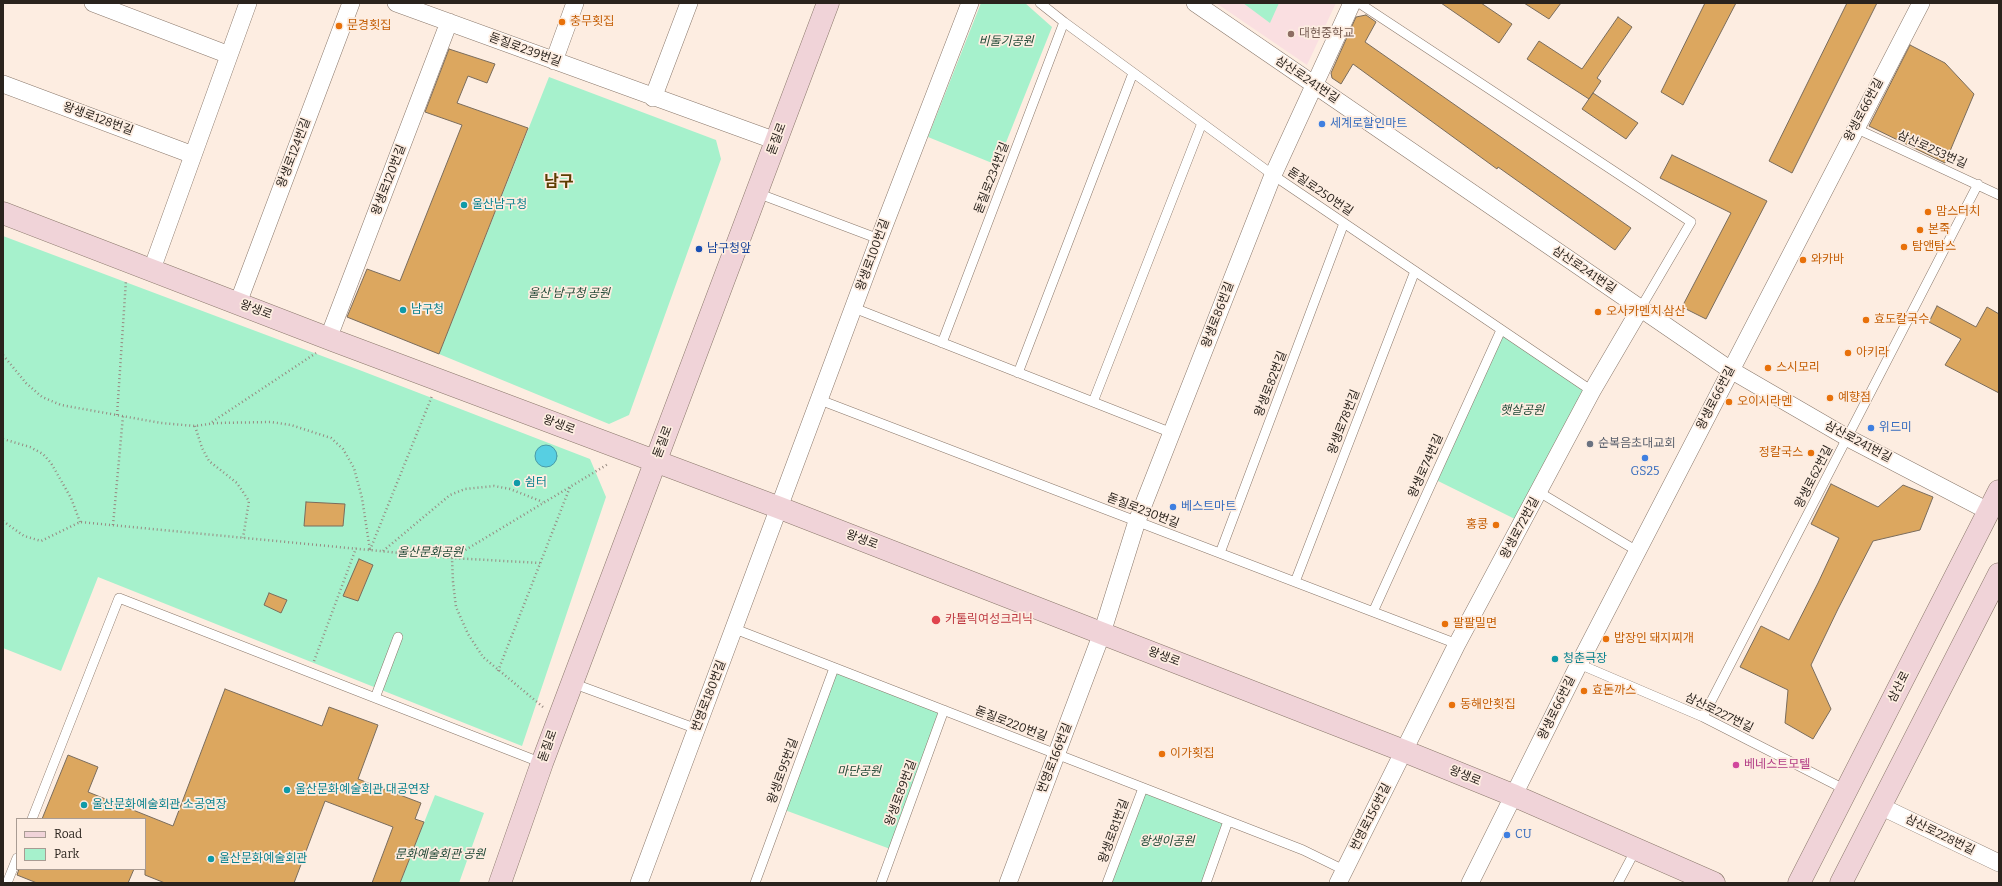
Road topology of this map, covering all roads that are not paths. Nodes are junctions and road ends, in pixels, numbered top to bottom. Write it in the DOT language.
graph roads {
  1 [pos="93,3"];
  2 [pos="248,3"];
  3 [pos="351,3"];
  4 [pos="396,3"];
  5 [pos="575,3"];
  6 [pos="689,3"];
  7 [pos="828,3"];
  8 [pos="970,3"];
  9 [pos="1040,3"];
  10 [pos="1195,3"];
  11 [pos="1352,3"];
  12 [pos="1359,3"];
  13 [pos="1921,3"];
  14 [pos="449,22"];
  15 [pos="1064,22"];
  16 [pos="229,55"];
  17 [pos="554,61"];
  18 [pos="1133,73"];
  19 [pos="3,84"];
  20 [pos="1314,85"];
  21 [pos="653,98"];
  22 [pos="1202,123"];
  23 [pos="1855,128"];
  24 [pos="776,141"];
  25 [pos="193,155"];
  26 [pos="1273,175"];
  27 [pos="1978,184"];
  28 [pos="757,193"];
  29 [pos="1999,195"];
  30 [pos="3,213"];
  31 [pos="1344,223"];
  32 [pos="879,240"];
  33 [pos="152,270"];
  34 [pos="1415,271"];
  35 [pos="238,303"];
  36 [pos="854,308"];
  37 [pos="1640,309"];
  38 [pos="1501,330"];
  39 [pos="332,340"];
  40 [pos="942,343"];
  41 [pos="1730,370"];
  42 [pos="1018,373"];
  43 [pos="1592,391"];
  44 [pos="820,400"];
  45 [pos="1093,402"];
  46 [pos="1172,433"];
  47 [pos="1848,438"];
  48 [pos="656,461"];
  49 [pos="1999,490"];
  50 [pos="1539,492"];
  51 [pos="780,508"];
  52 [pos="1988,511"];
  53 [pos="1137,521"];
  54 [pos="1637,551"];
  55 [pos="1220,553"];
  56 [pos="1999,574"];
  57 [pos="1295,582"];
  58 [pos="1373,612"];
  59 [pos="735,629"];
  60 [pos="1102,633"];
  61 [pos="398,638"];
  62 [pos="1458,644"];
  63 [pos="1579,664"];
  64 [pos="834,668"];
  65 [pos="572,683"];
  66 [pos="375,698"];
  67 [pos="944,710"];
  68 [pos="1703,717"];
  69 [pos="697,729"];
  70 [pos="1404,751"];
  71 [pos="1056,754"];
  72 [pos="542,763"];
  73 [pos="1142,788"];
  74 [pos="1846,790"];
  75 [pos="1515,796"];
  76 [pos="1880,806"];
  77 [pos="32,818"];
  78 [pos="1228,821"];
  79 [pos="1636,848"];
  80 [pos="16,860"];
  81 [pos="1999,863"];
  82 [pos="1341,876"];
  83 [pos="7,883"];
  84 [pos="500,883"];
  85 [pos="639,883"];
  86 [pos="755,883"];
  87 [pos="881,883"];
  88 [pos="1008,883"];
  89 [pos="1107,883"];
  90 [pos="1206,883"];
  91 [pos="1470,883"];
  92 [pos="1618,883"];
  93 [pos="1714,883"];
  94 [pos="1799,883"];
  95 [pos="1841,883"];
  1 -- 16 [label="street"];
  2 -- 16 [label="street"];
  3 -- 35 [label="street, 왕생로124번길"];
  4 -- 14 [label="street, 돋질로239번길"];
  5 -- 17 [label="street"];
  6 -- 21 [label="street"];
  7 -- 24 [label="main road, 돋질로"];
  8 -- 32 [label="street, 왕생로100번길"];
  9 -- 15 [label="lane, 돋질로250번길"];
  10 -- 20 [label="street, 삼산로241번길"];
  11 -- 20 [label="street, 왕생로86번길"];
  12 -- 37 [label="lane"];
  13 -- 23 [label="street, 왕생로66번길"];
  14 -- 17 [label="street, 돋질로239번길"];
  14 -- 39 [label="street, 왕생로120번길"];
  15 -- 18 [label="lane, 돋질로250번길"];
  15 -- 40 [label="lane, 돋질로234번길"];
  16 -- 25 [label="street"];
  17 -- 21 [label="street, 돋질로239번길"];
  18 -- 22 [label="lane, 돋질로250번길"];
  18 -- 42 [label="lane"];
  19 -- 25 [label="street, 왕생로128번길"];
  20 -- 26 [label="street, 왕생로86번길"];
  20 -- 37 [label="street, 삼산로241번길"];
  21 -- 24 [label="street, 돋질로239번길"];
  22 -- 26 [label="lane, 돋질로250번길"];
  22 -- 45 [label="lane"];
  23 -- 27 [label="lane, 삼산로253번길"];
  23 -- 41 [label="street, 왕생로66번길"];
  24 -- 28 [label="main road, 돋질로"];
  25 -- 33 [label="street"];
  26 -- 31 [label="lane, 돋질로250번길"];
  26 -- 46 [label="street, 왕생로86번길"];
  27 -- 29 [label="lane, 삼산로253번길"];
  27 -- 47 [label="lane, 왕생로62번길"];
  28 -- 32 [label="lane"];
  28 -- 48 [label="main road, 돋질로"];
  30 -- 33 [label="main road, 왕생로"];
  31 -- 34 [label="lane, 돋질로250번길"];
  31 -- 55 [label="lane, 왕생로82번길"];
  32 -- 36 [label="street, 왕생로100번길"];
  33 -- 35 [label="main road, 왕생로"];
  34 -- 38 [label="lane, 돋질로250번길"];
  34 -- 57 [label="lane, 왕생로78번길"];
  35 -- 39 [label="main road, 왕생로"];
  36 -- 40 [label="lane"];
  36 -- 44 [label="street, 왕생로100번길"];
  37 -- 41 [label="street, 삼산로241번길"];
  37 -- 43 [label="street, 왕생로72번길"];
  38 -- 43 [label="lane, 돋질로250번길"];
  38 -- 58 [label="lane, 왕생로74번길"];
  39 -- 48 [label="main road, 왕생로"];
  40 -- 42 [label="lane"];
  41 -- 47 [label="street, 삼산로241번길"];
  41 -- 54 [label="street, 왕생로66번길"];
  42 -- 45 [label="lane"];
  43 -- 50 [label="street, 왕생로72번길"];
  44 -- 51 [label="street, 왕생로100번길"];
  44 -- 53 [label="lane, 돋질로230번길"];
  45 -- 46 [label="lane"];
  46 -- 53 [label="street, 왕생로86번길"];
  47 -- 52 [label="street, 삼산로241번길"];
  47 -- 68 [label="lane, 왕생로62번길"];
  48 -- 51 [label="main road, 왕생로"];
  48 -- 65 [label="main road, 돋질로"];
  49 -- 52 [label="main road, 삼산로"];
  50 -- 54 [label="lane"];
  50 -- 62 [label="street, 왕생로72번길"];
  51 -- 59 [label="street, 번영로180번길"];
  51 -- 60 [label="main road, 왕생로"];
  52 -- 74 [label="main road, 삼산로"];
  53 -- 55 [label="lane, 돋질로230번길"];
  53 -- 60 [label="street, 왕생로86번길"];
  54 -- 63 [label="street, 왕생로66번길"];
  55 -- 57 [label="lane, 돋질로230번길"];
  56 -- 76 [label="main road"];
  57 -- 58 [label="lane, 돋질로230번길"];
  58 -- 62 [label="lane, 돋질로230번길"];
  59 -- 64 [label="lane, 돋질로220번길"];
  59 -- 69 [label="street, 번영로180번길"];
  60 -- 70 [label="main road, 왕생로"];
  60 -- 71 [label="street, 번영로166번길"];
  61 -- 66 [label="lane"];
  62 -- 70 [label="street, 왕생로72번길"];
  63 -- 68 [label="lane, 삼산로227번길"];
  63 -- 75 [label="street, 왕생로66번길"];
  64 -- 67 [label="lane, 돋질로220번길"];
  64 -- 86 [label="lane, 왕생로95번길"];
  65 -- 69 [label="lane"];
  65 -- 72 [label="main road, 돋질로"];
  66 -- 72 [label="lane"];
  66 -- 77 [label="lane"];
  67 -- 71 [label="lane, 돋질로220번길"];
  67 -- 87 [label="lane, 왕생로89번길"];
  68 -- 74 [label="lane, 삼산로227번길"];
  69 -- 85 [label="street, 번영로180번길"];
  70 -- 75 [label="main road, 왕생로"];
  70 -- 82 [label="street, 번영로156번길"];
  71 -- 73 [label="lane, 돋질로220번길"];
  71 -- 88 [label="street, 번영로166번길"];
  72 -- 84 [label="main road, 돋질로"];
  73 -- 78 [label="lane, 돋질로220번길"];
  73 -- 89 [label="lane, 왕생로81번길"];
  74 -- 94 [label="main road, 삼산로"];
  75 -- 79 [label="main road, 왕생로"];
  75 -- 91 [label="street, 왕생로66번길"];
  76 -- 81 [label="street, 삼산로228번길"];
  76 -- 95 [label="main road"];
  78 -- 82 [label="lane, 돋질로220번길"];
  78 -- 90 [label="lane"];
  79 -- 92 [label="lane"];
  79 -- 93 [label="main road, 왕생로"];
  80 -- 83 [label="lane"];
}
